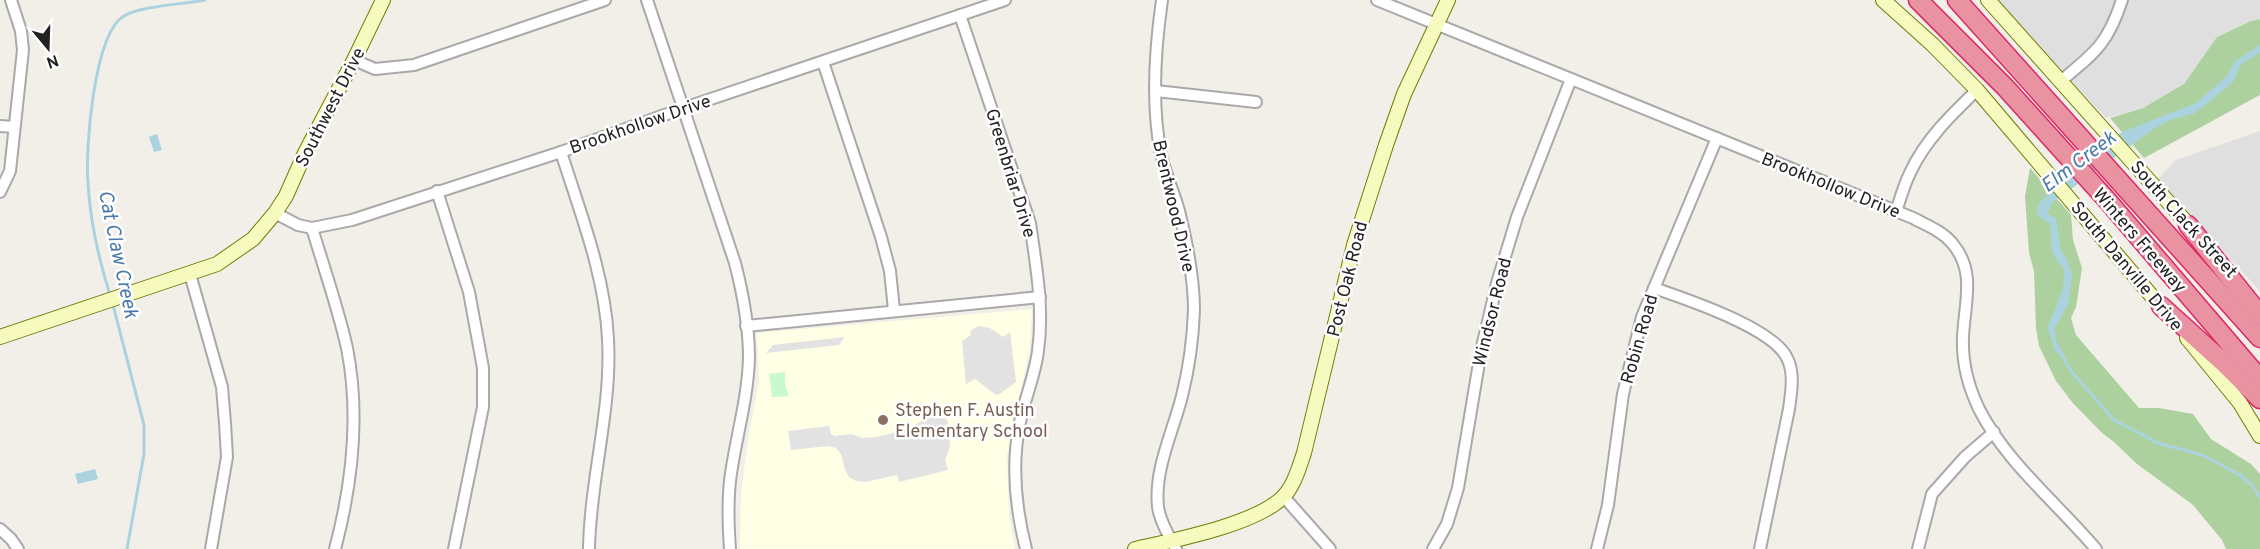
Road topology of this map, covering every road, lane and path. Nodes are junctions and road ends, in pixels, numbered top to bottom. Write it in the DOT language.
graph roads {
  1 [pos="11,0"];
  2 [pos="383,0"];
  3 [pos="605,0"];
  4 [pos="647,0"];
  5 [pos="1005,0"];
  6 [pos="1162,0"];
  7 [pos="1377,0"];
  8 [pos="1448,0"];
  9 [pos="1883,0"];
  10 [pos="1918,0"];
  11 [pos="1957,0"];
  12 [pos="1988,0"];
  13 [pos="2122,0"];
  14 [pos="960,15"];
  15 [pos="1435,25"];
  16 [pos="354,60"];
  17 [pos="823,62"];
  18 [pos="1571,80"];
  19 [pos="2062,80"];
  20 [pos="1977,90"];
  21 [pos="1156,92"];
  22 [pos="1256,102"];
  23 [pos="684,108"];
  24 [pos="0,126"];
  25 [pos="14,128"];
  26 [pos="1716,138"];
  27 [pos="561,152"];
  28 [pos="437,191"];
  29 [pos="0,192"];
  30 [pos="1896,212"];
  31 [pos="275,213"];
  32 [pos="2188,225"];
  33 [pos="312,228"];
  34 [pos="190,274"];
  35 [pos="1654,288"];
  36 [pos="1040,297"];
  37 [pos="2260,303"];
  38 [pos="2161,306"];
  39 [pos="894,310"];
  40 [pos="2260,315"];
  41 [pos="746,326"];
  42 [pos="0,337"];
  43 [pos="2260,338"];
  44 [pos="2260,379"];
  45 [pos="2260,399"];
  46 [pos="1994,432"];
  47 [pos="2260,436"];
  48 [pos="1284,497"];
  49 [pos="0,529"];
  50 [pos="1174,545"];
  51 [pos="18,549"];
  52 [pos="211,549"];
  53 [pos="335,549"];
  54 [pos="454,549"];
  55 [pos="589,549"];
  56 [pos="730,549"];
  57 [pos="1026,549"];
  58 [pos="1135,549"];
  59 [pos="1330,549"];
  60 [pos="1433,549"];
  61 [pos="1597,549"];
  62 [pos="1760,549"];
  63 [pos="1918,549"];
  64 [pos="2096,549"];
  1 -- 25 [label="street"];
  2 -- 16 [label="main road, Southwest Drive"];
  3 -- 16 [label="street"];
  4 -- 23 [label="street"];
  5 -- 14 [label="street, Brookhollow Drive"];
  6 -- 21 [label="street, Brentwood Drive"];
  7 -- 15 [label="street, Brookhollow Drive"];
  8 -- 15 [label="main road, Post Oak Road"];
  9 -- 20 [label="main road, South Danville Drive"];
  10 -- 44 [label="highway, Winters Freeway"];
  11 -- 43 [label="highway, Winters Freeway"];
  12 -- 19 [label="main road, South Clack Street"];
  13 -- 19 [label="street"];
  14 -- 17 [label="street, Brookhollow Drive"];
  14 -- 36 [label="street, Greenbriar Drive"];
  15 -- 18 [label="street, Brookhollow Drive"];
  15 -- 48 [label="main road, Post Oak Road"];
  16 -- 31 [label="main road, Southwest Drive"];
  17 -- 23 [label="street, Brookhollow Drive"];
  17 -- 39 [label="street"];
  18 -- 26 [label="street, Brookhollow Drive"];
  18 -- 60 [label="street, Windsor Road"];
  19 -- 32 [label="main road, South Clack Street"];
  20 -- 30 [label="street"];
  20 -- 38 [label="main road, South Danville Drive"];
  21 -- 22 [label="street"];
  21 -- 50 [label="street, Brentwood Drive"];
  23 -- 27 [label="street, Brookhollow Drive"];
  23 -- 41 [label="street"];
  24 -- 25 [label="street"];
  25 -- 29 [label="street"];
  26 -- 30 [label="street, Brookhollow Drive"];
  26 -- 35 [label="street, Robin Road"];
  27 -- 28 [label="street, Brookhollow Drive"];
  27 -- 55 [label="street"];
  28 -- 33 [label="street, Brookhollow Drive"];
  28 -- 54 [label="street"];
  30 -- 46 [label="street, Brookhollow Drive"];
  31 -- 33 [label="street"];
  31 -- 34 [label="main road, Southwest Drive"];
  32 -- 37 [label="main road, South Clack Street"];
  32 -- 40 [label="highway"];
  33 -- 53 [label="street"];
  34 -- 42 [label="main road, Southwest Drive"];
  34 -- 52 [label="street"];
  35 -- 61 [label="street, Robin Road"];
  35 -- 62 [label="street"];
  36 -- 39 [label="street"];
  36 -- 57 [label="street, Greenbriar Drive"];
  38 -- 45 [label="highway"];
  38 -- 47 [label="main road, South Danville Drive"];
  39 -- 41 [label="street"];
  41 -- 56 [label="street"];
  46 -- 63 [label="street"];
  46 -- 64 [label="street, Brookhollow Drive"];
  48 -- 50 [label="main road"];
  48 -- 59 [label="street"];
  49 -- 51 [label="street"];
  50 -- 58 [label="main road"];
}
